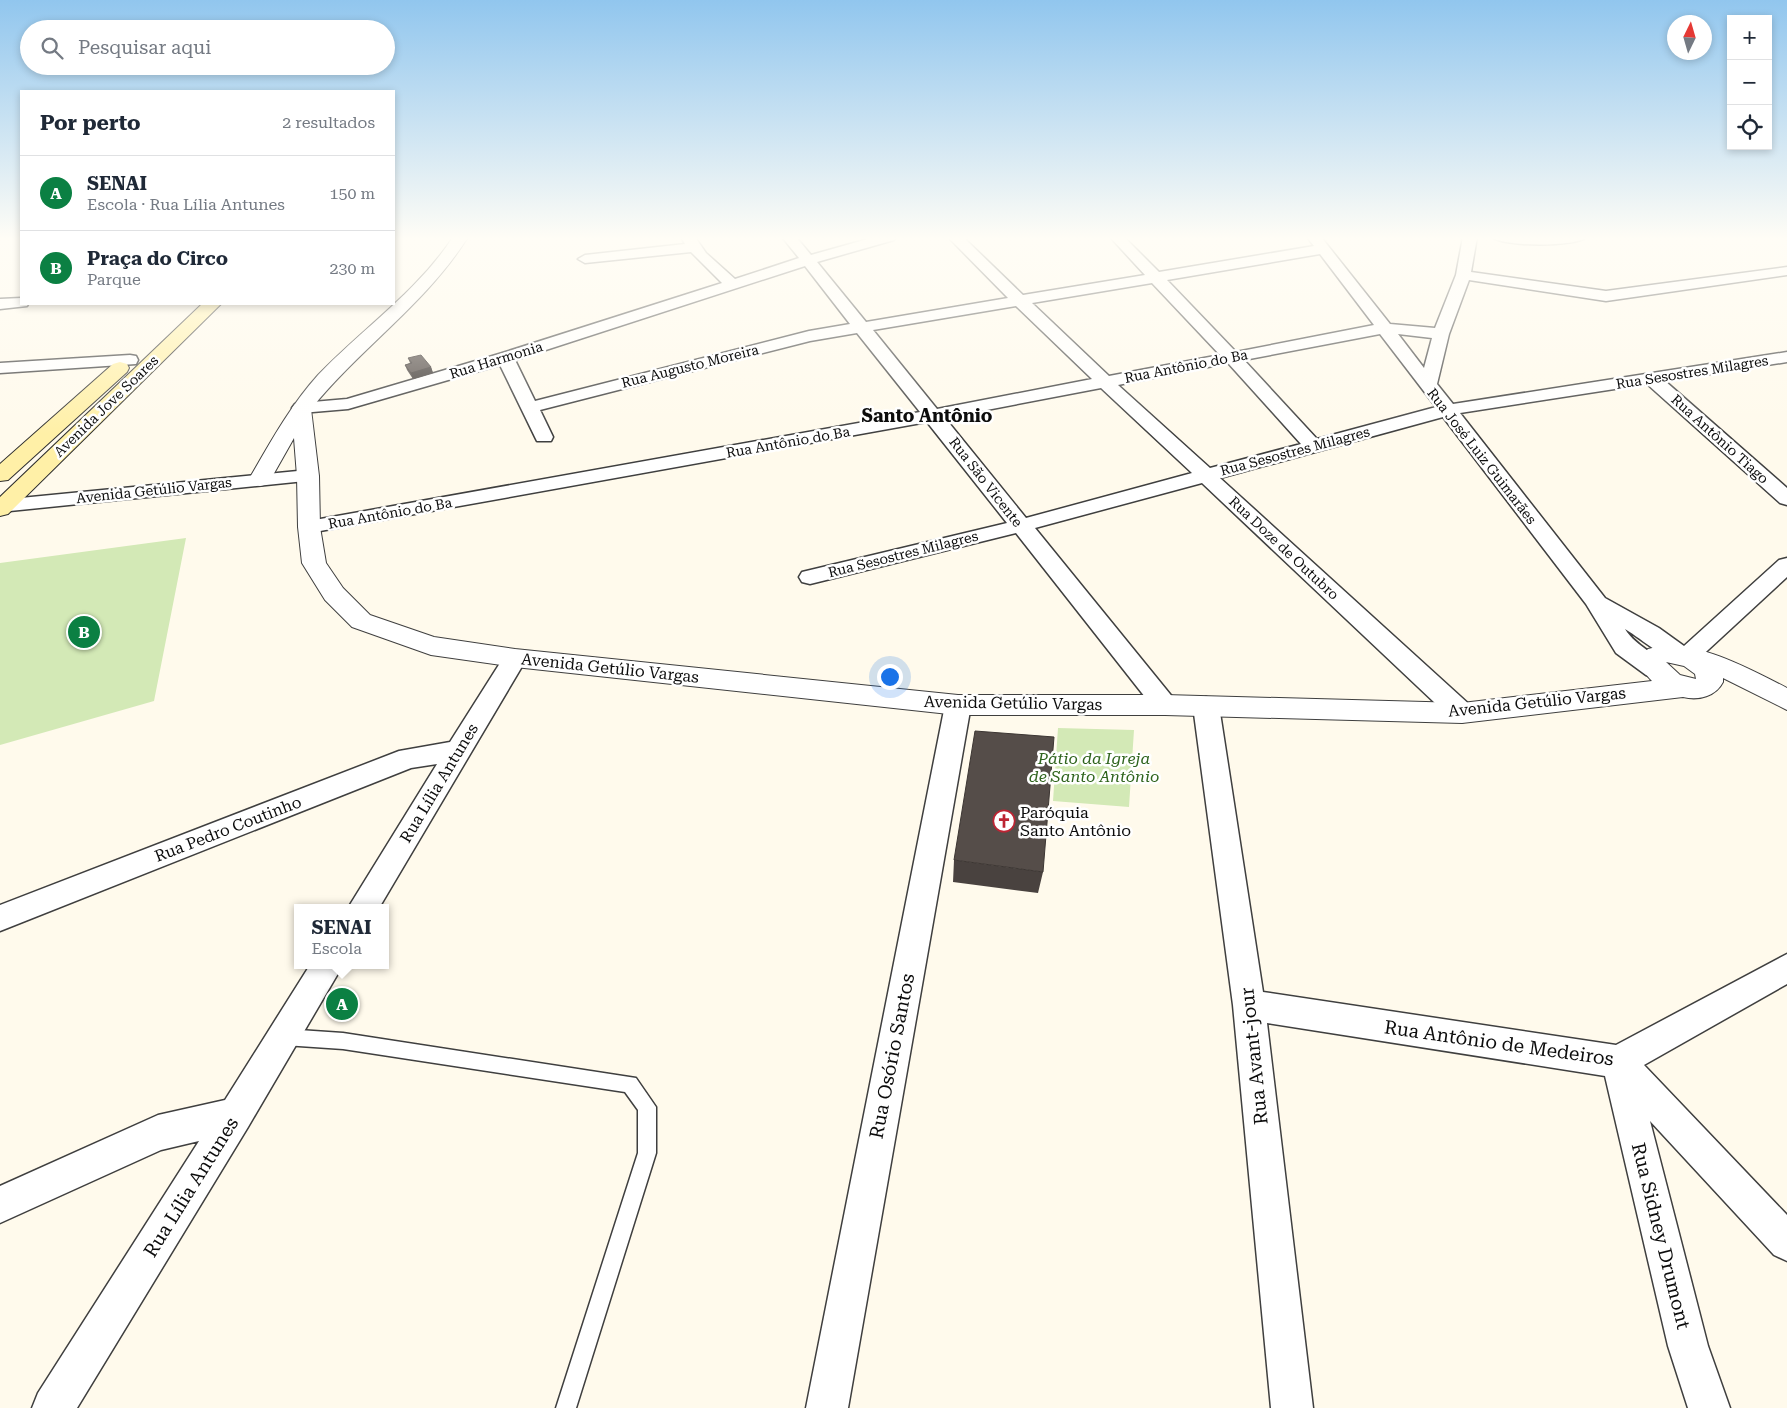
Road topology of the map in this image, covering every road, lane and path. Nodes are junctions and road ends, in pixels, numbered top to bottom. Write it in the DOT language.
graph roads {
  1 [pos="14,303"];
  2 [pos="407,303"];
  3 [pos="675,303"];
  4 [pos="842,303"];
  5 [pos="1004,303"];
  6 [pos="1023,303"];
  7 [pos="1179,303"];
  8 [pos="1365,303"];
  9 [pos="1453,303"];
  10 [pos="0,304"];
  11 [pos="191,305"];
  12 [pos="211,305"];
  13 [pos="862,327"];
  14 [pos="1384,328"];
  15 [pos="1441,334"];
  16 [pos="1232,356"];
  17 [pos="1787,357"];
  18 [pos="505,358"];
  19 [pos="130,360"];
  20 [pos="0,368"];
  21 [pos="1652,379"];
  22 [pos="1105,382"];
  23 [pos="1428,387"];
  24 [pos="531,407"];
  25 [pos="301,408"];
  26 [pos="1447,410"];
  27 [pos="934,415"];
  28 [pos="544,437"];
  29 [pos="1313,446"];
  30 [pos="0,475"];
  31 [pos="308,476"];
  32 [pos="1206,476"];
  33 [pos="260,479"];
  34 [pos="1787,499"];
  35 [pos="1,507"];
  36 [pos="1020,526"];
  37 [pos="309,527"];
  38 [pos="1787,565"];
  39 [pos="810,577"];
  40 [pos="1595,600"];
  41 [pos="1687,657"];
  42 [pos="515,658"];
  43 [pos="1655,669"];
  44 [pos="1695,686"];
  45 [pos="1787,700"];
  46 [pos="958,705"];
  47 [pos="1165,705"];
  48 [pos="1206,706"];
  49 [pos="1787,706"];
  50 [pos="1462,713"];
  51 [pos="459,751"];
  52 [pos="365,904"];
  53 [pos="0,918"];
  54 [pos="1787,968"];
  55 [pos="326,969"];
  56 [pos="1249,1005"];
  57 [pos="284,1037"];
  58 [pos="1618,1062"];
  59 [pos="236,1115"];
  60 [pos="0,1205"];
  61 [pos="1787,1242"];
  62 [pos="53,1408"];
  63 [pos="566,1408"];
  64 [pos="827,1408"];
  65 [pos="1292,1408"];
  66 [pos="1709,1408"];
  1 -- 10 [label="street"];
  2 -- 25 [label="street"];
  3 -- 18 [label="street, Rua Harmonia"];
  4 -- 13 [label="street, Rua São Vicente"];
  5 -- 13 [label="street, Rua Augusto Moreira"];
  6 -- 22 [label="street, Rua Doze de Outubro"];
  7 -- 16 [label="street"];
  8 -- 14 [label="street, Rua José Luiz Guimarães"];
  9 -- 15 [label="street"];
  11 -- 19 [label="main road, Avenida Jove Soares"];
  12 -- 35 [label="main road, Avenida Jove Soares"];
  13 -- 24 [label="street, Rua Augusto Moreira"];
  13 -- 27 [label="street, Rua São Vicente"];
  14 -- 15 [label="street, Rua Antônio do Ba"];
  14 -- 16 [label="street, Rua Antônio do Ba"];
  14 -- 23 [label="street, Rua José Luiz Guimarães"];
  15 -- 23 [label="street"];
  16 -- 22 [label="street, Rua Antônio do Ba"];
  16 -- 29 [label="street"];
  17 -- 21 [label="street, Rua Sesostres Milagres"];
  18 -- 24 [label="street"];
  18 -- 25 [label="street, Rua Harmonia"];
  19 -- 20 [label="street"];
  19 -- 30 [label="main road, Avenida Jove Soares"];
  21 -- 26 [label="street, Rua Sesostres Milagres"];
  21 -- 34 [label="street, Rua Antônio Tiago"];
  22 -- 27 [label="street, Rua Antônio do Ba"];
  22 -- 32 [label="street, Rua Doze de Outubro"];
  23 -- 26 [label="street, Rua José Luiz Guimarães"];
  24 -- 28 [label="street"];
  25 -- 31 [label="street, Avenida Getúlio Vargas"];
  25 -- 33 [label="street"];
  26 -- 29 [label="street, Rua Sesostres Milagres"];
  26 -- 40 [label="street, Rua José Luiz Guimarães"];
  27 -- 36 [label="street, Rua São Vicente"];
  27 -- 37 [label="street, Rua Antônio do Ba"];
  29 -- 32 [label="street, Rua Sesostres Milagres"];
  31 -- 33 [label="street, Avenida Getúlio Vargas"];
  31 -- 37 [label="street, Avenida Getúlio Vargas"];
  32 -- 36 [label="street, Rua Sesostres Milagres"];
  32 -- 50 [label="street, Rua Doze de Outubro"];
  33 -- 35 [label="street, Avenida Getúlio Vargas"];
  36 -- 39 [label="street, Rua Sesostres Milagres"];
  36 -- 47 [label="street, Rua São Vicente"];
  37 -- 42 [label="street, Avenida Getúlio Vargas"];
  38 -- 41 [label="street"];
  40 -- 41 [label="street"];
  40 -- 43 [label="street, Rua José Luiz Guimarães"];
  41 -- 43 [label="street"];
  41 -- 44 [label="street"];
  41 -- 45 [label="street"];
  42 -- 46 [label="street, Avenida Getúlio Vargas"];
  42 -- 51 [label="street, Rua Lília Antunes"];
  43 -- 44 [label="street"];
  44 -- 49 [label="street"];
  44 -- 50 [label="street, Avenida Getúlio Vargas"];
  46 -- 47 [label="street, Avenida Getúlio Vargas"];
  46 -- 64 [label="street, Rua Osório Santos"];
  47 -- 48 [label="street, Avenida Getúlio Vargas"];
  48 -- 50 [label="street, Avenida Getúlio Vargas"];
  48 -- 56 [label="street, Rua Avant-jour"];
  51 -- 52 [label="street, Rua Lília Antunes"];
  51 -- 53 [label="street, Rua Pedro Coutinho"];
  54 -- 58 [label="street, Rua Antônio de Medeiros"];
  55 -- 57 [label="street, Rua Lília Antunes"];
  56 -- 58 [label="street, Rua Antônio de Medeiros"];
  56 -- 65 [label="street, Rua Avant-jour"];
  57 -- 59 [label="street, Rua Lília Antunes"];
  57 -- 63 [label="lane"];
  58 -- 61 [label="street"];
  58 -- 66 [label="street, Rua Sidney Drumont"];
  59 -- 60 [label="street"];
  59 -- 62 [label="street, Rua Lília Antunes"];
}
